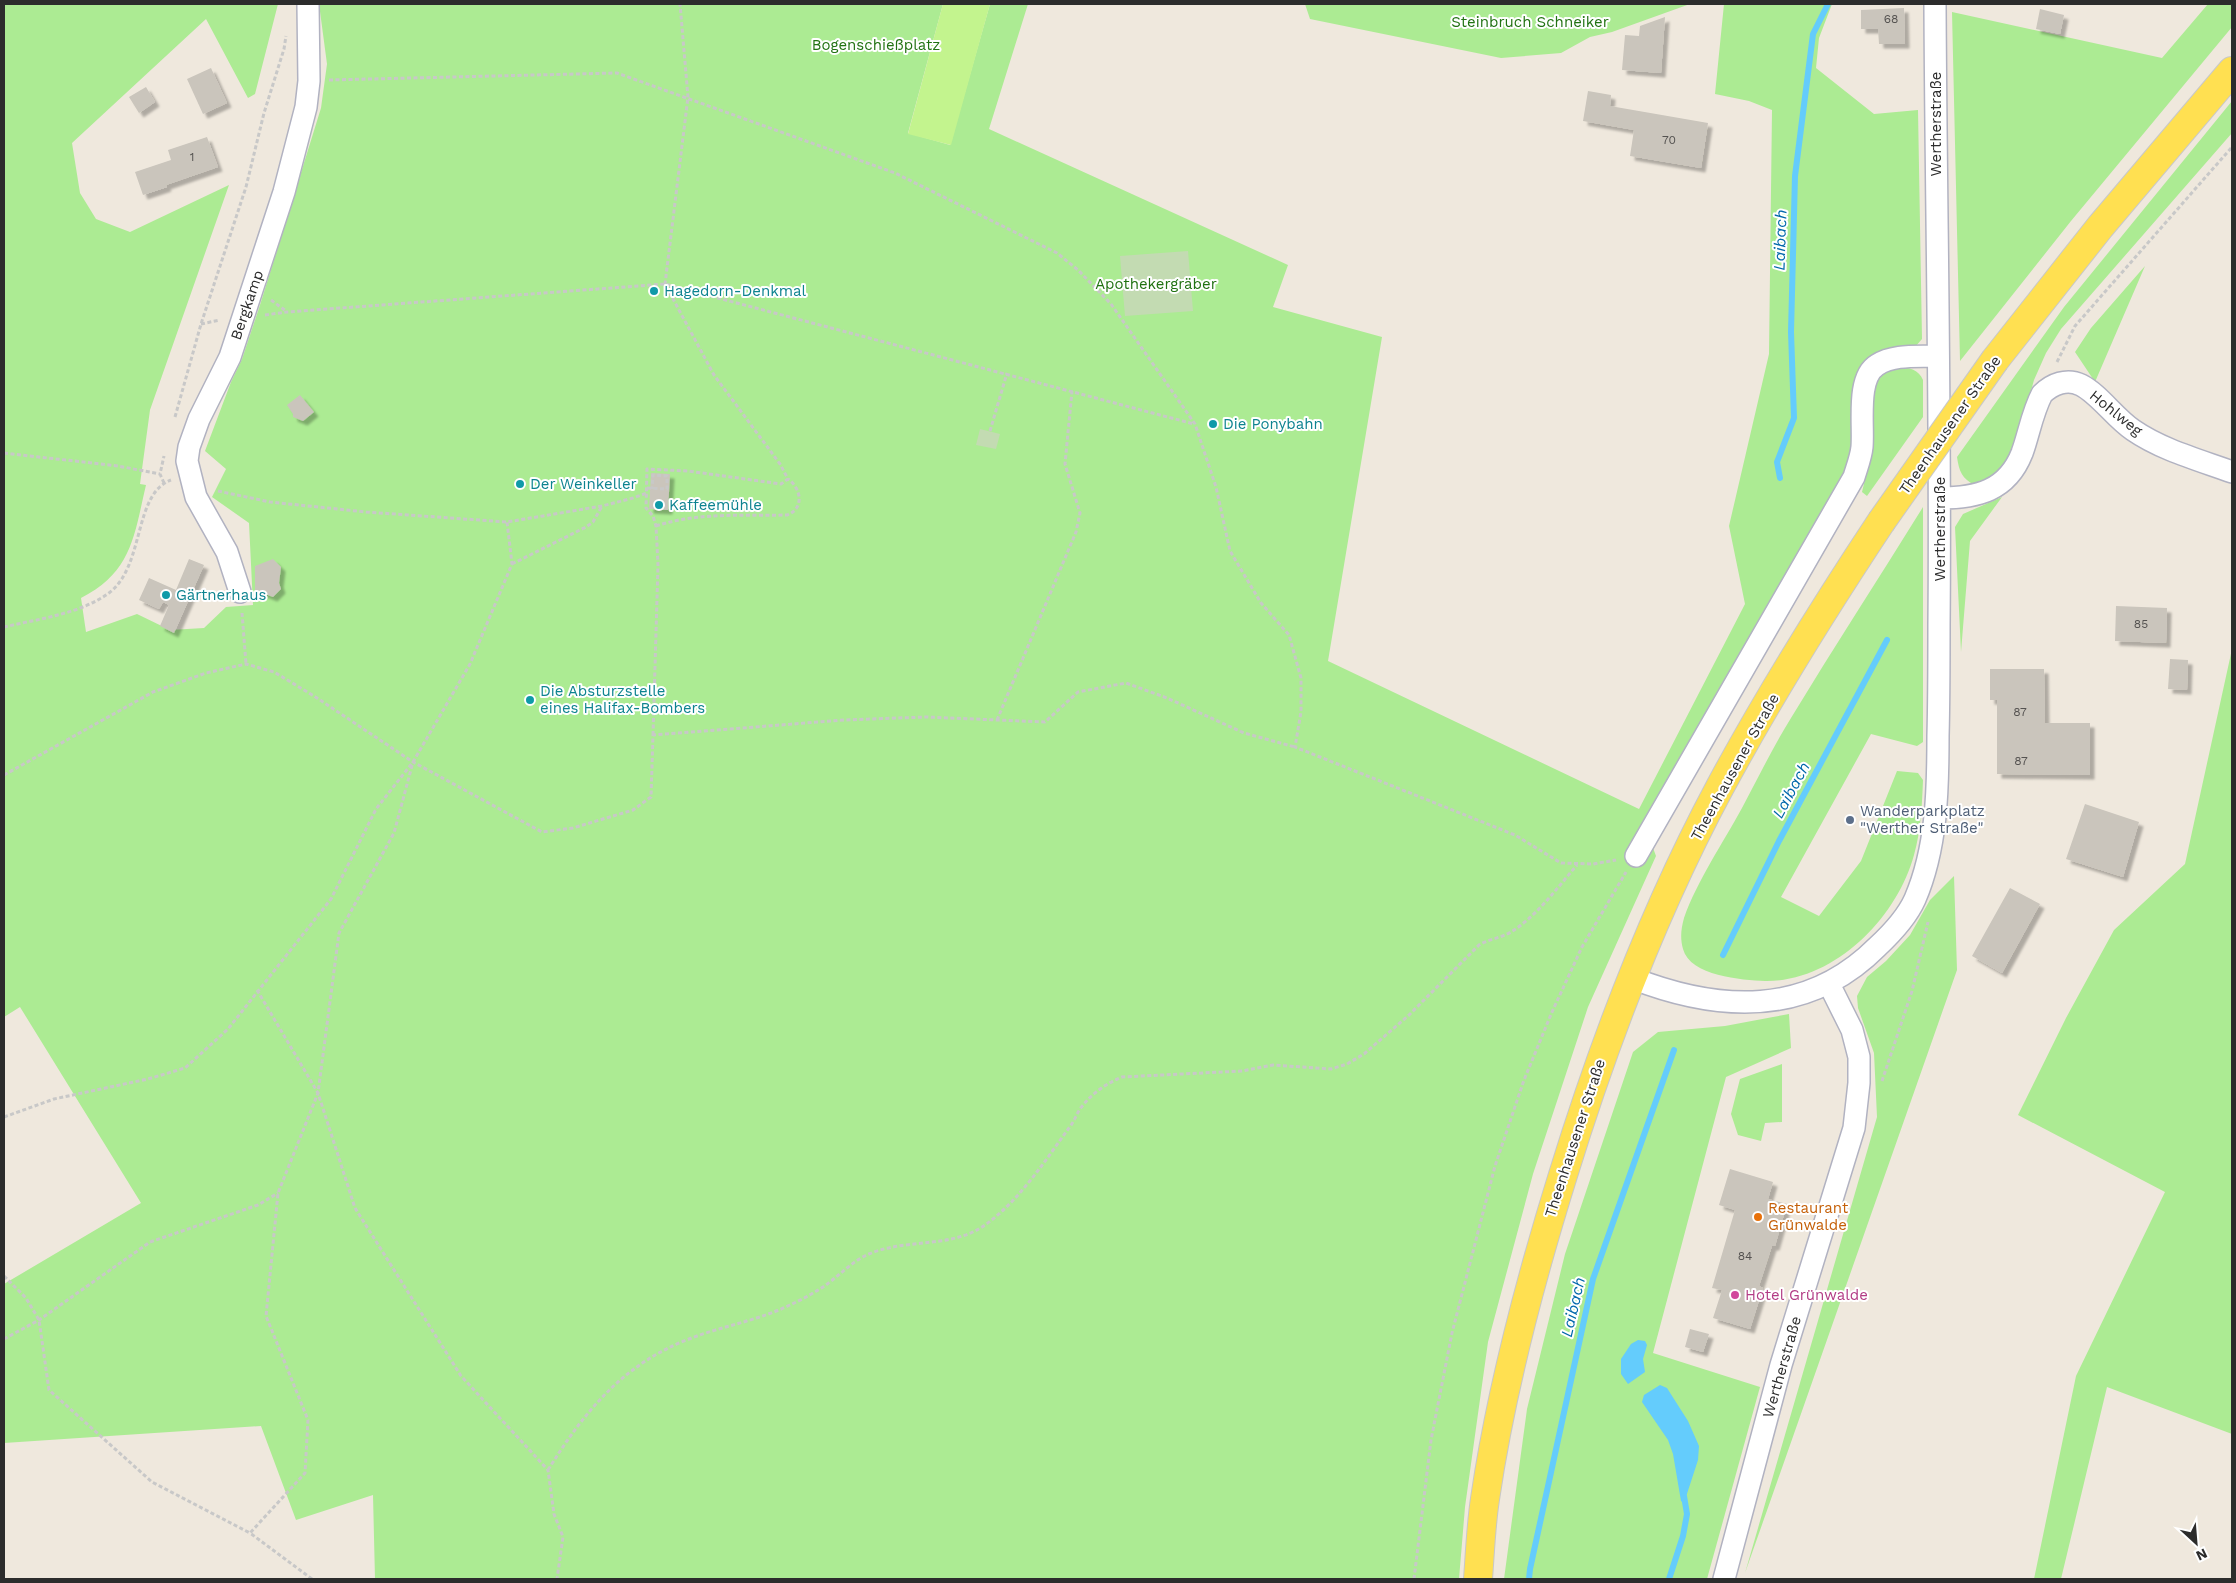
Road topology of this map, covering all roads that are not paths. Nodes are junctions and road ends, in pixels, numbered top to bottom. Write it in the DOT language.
graph roads {
  1 [pos="308,4"];
  2 [pos="1935,4"];
  3 [pos="2232,71"];
  4 [pos="1937,356"];
  5 [pos="2232,472"];
  6 [pos="1940,498"];
  7 [pos="240,592"];
  8 [pos="1636,856"];
  9 [pos="1632,978"];
  10 [pos="1829,984"];
  11 [pos="1478,1579"];
  12 [pos="1724,1579"];
  1 -- 7 [label="street, Bergkamp"];
  2 -- 4 [label="street, Wertherstraße"];
  3 -- 9 [label="main road, Theenhausener Straße, bridge"];
  4 -- 6 [label="street, Wertherstraße"];
  4 -- 8 [label="street"];
  5 -- 6 [label="street, Hohlweg"];
  6 -- 10 [label="street, Wertherstraße"];
  9 -- 10 [label="street, Wertherstraße"];
  9 -- 11 [label="main road, Theenhausener Straße"];
  10 -- 12 [label="street, Wertherstraße"];
}
